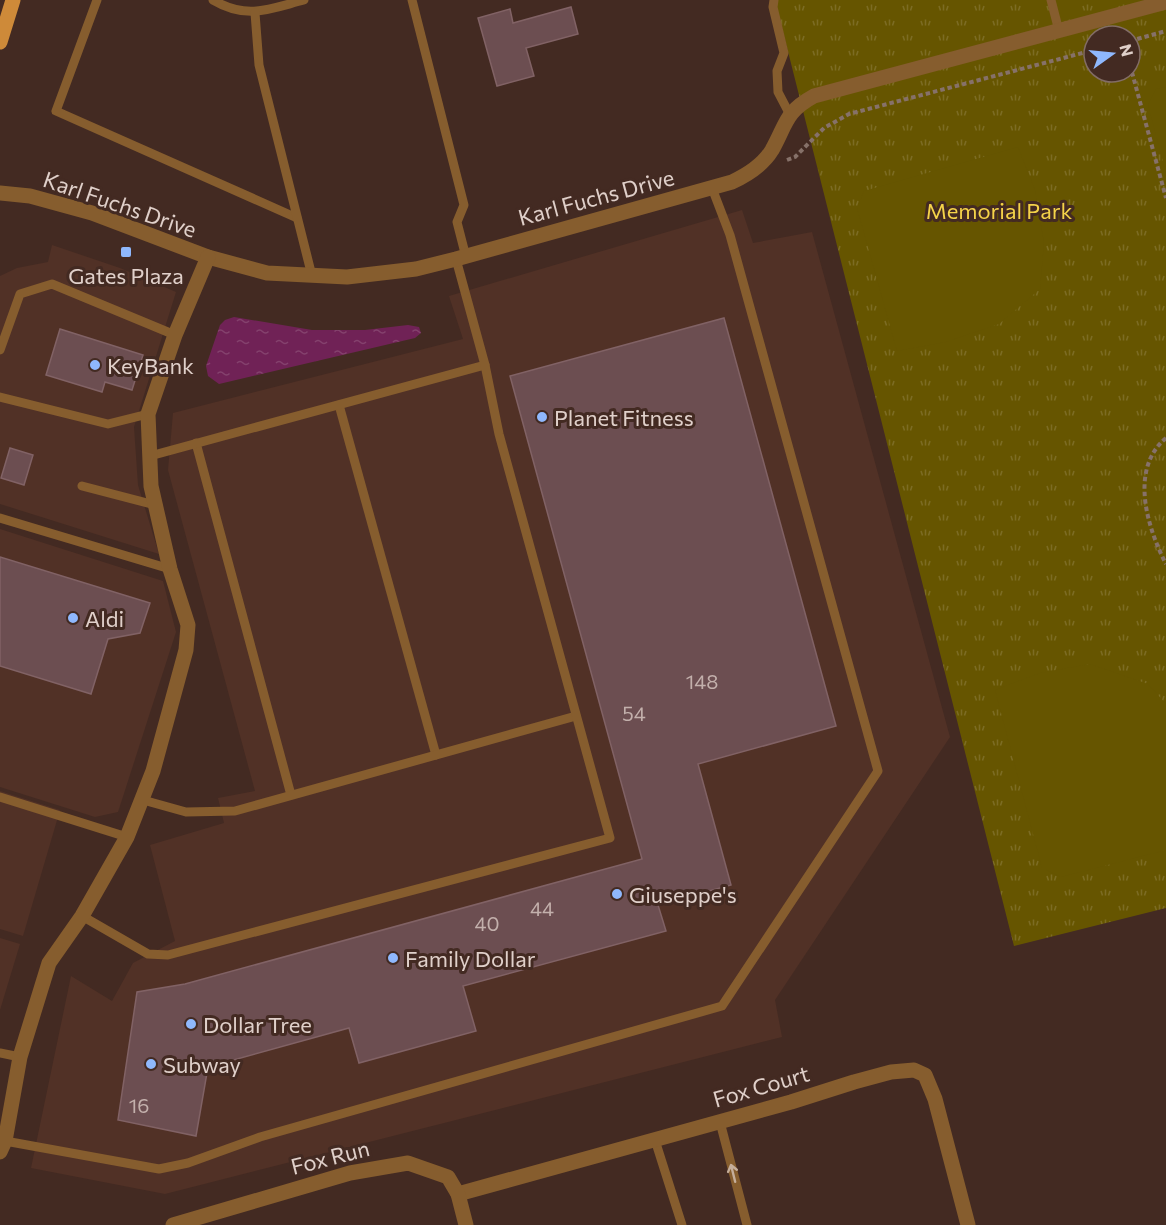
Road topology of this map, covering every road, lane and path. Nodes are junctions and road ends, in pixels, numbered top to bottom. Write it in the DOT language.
graph roads {
  1 [pos="13,0"];
  2 [pos="97,0"];
  3 [pos="213,0"];
  4 [pos="304,0"];
  5 [pos="411,0"];
  6 [pos="774,0"];
  7 [pos="1052,0"];
  8 [pos="1166,2"];
  9 [pos="255,13"];
  10 [pos="1059,31"];
  11 [pos="1166,31"];
  12 [pos="1142,38"];
  13 [pos="0,42"];
  14 [pos="1082,53"];
  15 [pos="1135,84"];
  16 [pos="789,113"];
  17 [pos="771,151"];
  18 [pos="712,188"];
  19 [pos="0,193"];
  20 [pos="1166,198"];
  21 [pos="297,218"];
  22 [pos="208,257"];
  23 [pos="461,258"];
  24 [pos="312,276"];
  25 [pos="175,335"];
  26 [pos="0,350"];
  27 [pos="485,365"];
  28 [pos="0,398"];
  29 [pos="339,405"];
  30 [pos="148,414"];
  31 [pos="1166,438"];
  32 [pos="196,443"];
  33 [pos="150,456"];
  34 [pos="82,486"];
  35 [pos="155,505"];
  36 [pos="0,518"];
  37 [pos="1166,564"];
  38 [pos="171,569"];
  39 [pos="576,716"];
  40 [pos="436,755"];
  41 [pos="291,795"];
  42 [pos="0,797"];
  43 [pos="143,800"];
  44 [pos="127,837"];
  45 [pos="82,916"];
  46 [pos="0,1053"];
  47 [pos="20,1058"];
  48 [pos="720,1122"];
  49 [pos="655,1140"];
  50 [pos="3,1147"];
  51 [pos="458,1194"];
  52 [pos="173,1225"];
  53 [pos="466,1225"];
  54 [pos="682,1225"];
  55 [pos="747,1225"];
  56 [pos="968,1225"];
  1 -- 13 [label="main road"];
  2 -- 21 [label="lane"];
  3 -- 9 [label="lane"];
  4 -- 9 [label="lane"];
  5 -- 23 [label="lane"];
  6 -- 16 [label="lane"];
  7 -- 10 [label="lane"];
  8 -- 10 [label="street"];
  9 -- 21 [label="lane"];
  10 -- 16 [label="street"];
  11 -- 12 [label="path"];
  14 -- 17 [label="path"];
  15 -- 20 [label="path"];
  16 -- 17 [label="street, Karl Fuchs Drive"];
  17 -- 18 [label="street, Karl Fuchs Drive"];
  18 -- 23 [label="street, Karl Fuchs Drive"];
  18 -- 50 [label="lane"];
  19 -- 22 [label="street, Karl Fuchs Drive"];
  21 -- 24 [label="lane"];
  22 -- 24 [label="street, Karl Fuchs Drive"];
  22 -- 25 [label="street"];
  23 -- 24 [label="street, Karl Fuchs Drive"];
  23 -- 27 [label="lane"];
  25 -- 26 [label="lane"];
  25 -- 30 [label="street"];
  27 -- 29 [label="lane"];
  27 -- 39 [label="lane"];
  28 -- 30 [label="lane"];
  29 -- 32 [label="lane"];
  29 -- 40 [label="lane"];
  30 -- 33 [label="street"];
  31 -- 37 [label="path"];
  32 -- 33 [label="lane"];
  32 -- 41 [label="lane"];
  33 -- 35 [label="street"];
  34 -- 35 [label="lane"];
  35 -- 38 [label="street"];
  36 -- 38 [label="lane"];
  38 -- 43 [label="street"];
  39 -- 40 [label="lane"];
  39 -- 45 [label="lane"];
  40 -- 41 [label="lane"];
  41 -- 43 [label="lane"];
  42 -- 44 [label="lane"];
  43 -- 44 [label="street"];
  44 -- 45 [label="street"];
  45 -- 47 [label="street"];
  46 -- 47 [label="lane"];
  47 -- 50 [label="street"];
  48 -- 49 [label="street, Fox Court"];
  55 -- 48 [label="lane, one-way"];
  48 -- 56 [label="street, Fox Court"];
  49 -- 51 [label="street, Fox Court"];
  49 -- 54 [label="lane"];
  51 -- 52 [label="street, Fox Run"];
  51 -- 53 [label="street, Fox Run"];
}
